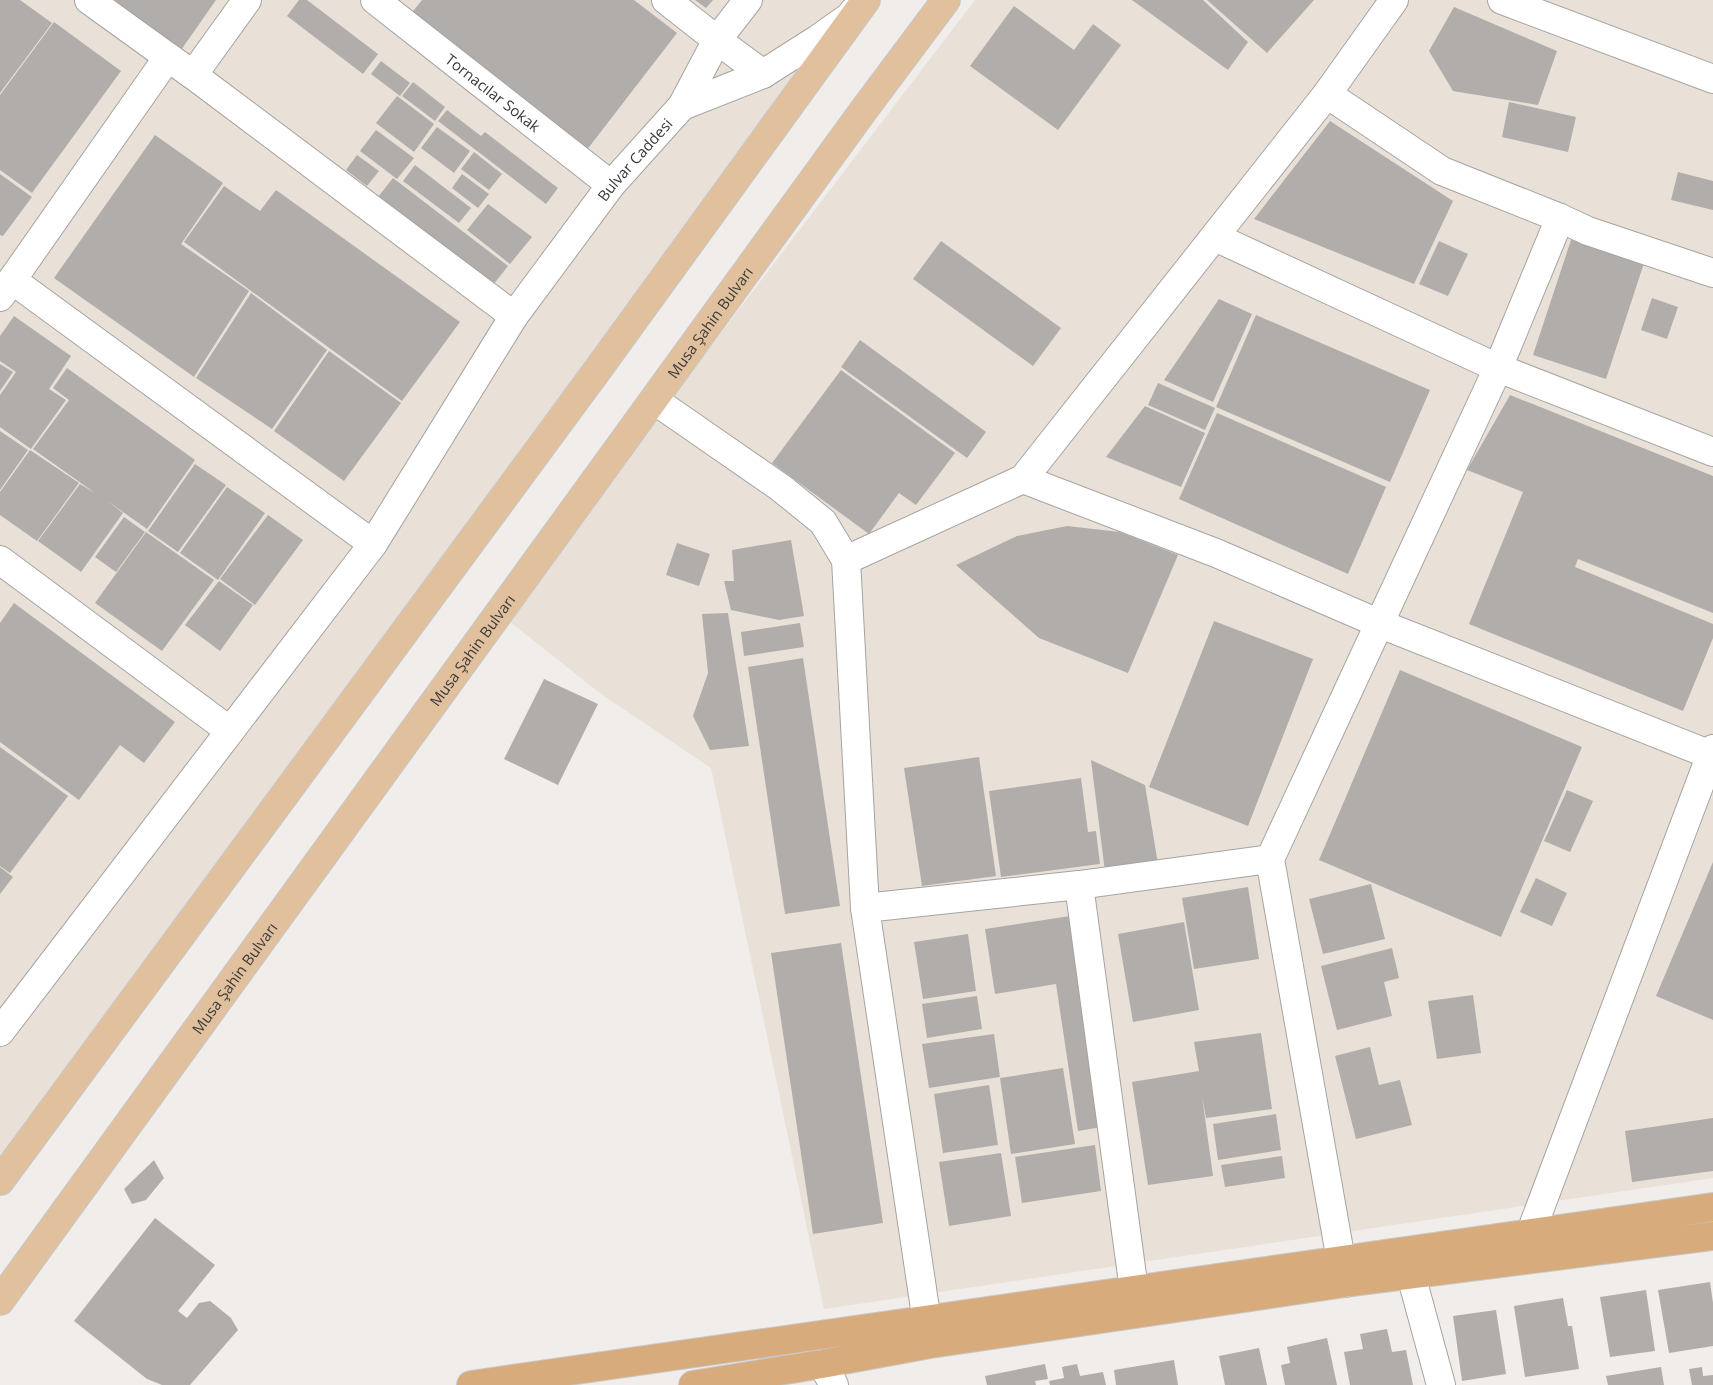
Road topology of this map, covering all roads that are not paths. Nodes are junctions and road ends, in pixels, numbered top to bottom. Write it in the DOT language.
graph roads {
  1 [pos="88,0"];
  2 [pos="247,0"];
  3 [pos="375,0"];
  4 [pos="666,0"];
  5 [pos="748,0"];
  6 [pos="864,0"];
  7 [pos="946,0"];
  8 [pos="1394,0"];
  9 [pos="1502,0"];
  10 [pos="717,40"];
  11 [pos="763,74"];
  12 [pos="193,75"];
  13 [pos="1713,79"];
  14 [pos="1327,94"];
  15 [pos="682,106"];
  16 [pos="612,185"];
  17 [pos="1560,218"];
  18 [pos="1214,237"];
  19 [pos="1713,273"];
  20 [pos="6,288"];
  21 [pos="514,316"];
  22 [pos="1498,368"];
  23 [pos="654,400"];
  24 [pos="1713,452"];
  25 [pos="1023,479"];
  26 [pos="373,544"];
  27 [pos="846,560"];
  28 [pos="1,564"];
  29 [pos="1378,623"];
  30 [pos="230,731"];
  31 [pos="1710,765"];
  32 [pos="1270,859"];
  33 [pos="1079,885"];
  34 [pos="865,908"];
  35 [pos="0,1032"];
  36 [pos="0,1181"];
  37 [pos="1713,1207"];
  38 [pos="1531,1232"];
  39 [pos="1713,1236"];
  40 [pos="1520,1261"];
  41 [pos="1343,1271"];
  42 [pos="1411,1275"];
  43 [pos="0,1301"];
  44 [pos="1136,1302"];
  45 [pos="928,1332"];
  46 [pos="828,1374"];
  47 [pos="471,1385"];
  48 [pos="693,1385"];
  49 [pos="1441,1385"];
  1 -- 12 [label="street"];
  2 -- 12 [label="street"];
  3 -- 16 [label="street, Tornacılar Sokak"];
  4 -- 10 [label="street"];
  5 -- 10 [label="street, Bulvar Caddesi"];
  6 -- 11 [label="street"];
  6 -- 36 [label="main road"];
  7 -- 23 [label="main road, Musa Şahin Bulvarı"];
  8 -- 14 [label="street"];
  9 -- 13 [label="street"];
  10 -- 11 [label="street"];
  10 -- 15 [label="street, Bulvar Caddesi"];
  11 -- 15 [label="street"];
  12 -- 20 [label="street"];
  12 -- 21 [label="street"];
  14 -- 17 [label="street"];
  14 -- 18 [label="street"];
  15 -- 16 [label="street, Bulvar Caddesi"];
  16 -- 21 [label="street, Bulvar Caddesi"];
  17 -- 19 [label="street"];
  17 -- 22 [label="street"];
  18 -- 22 [label="street"];
  18 -- 25 [label="street"];
  20 -- 26 [label="street"];
  21 -- 26 [label="street, Bulvar Caddesi"];
  22 -- 24 [label="street"];
  22 -- 29 [label="street"];
  23 -- 27 [label="street"];
  23 -- 43 [label="main road, Musa Şahin Bulvarı"];
  25 -- 27 [label="street"];
  25 -- 29 [label="street"];
  26 -- 30 [label="street, Bulvar Caddesi"];
  27 -- 34 [label="street"];
  28 -- 30 [label="street"];
  29 -- 31 [label="street"];
  29 -- 32 [label="street"];
  30 -- 35 [label="street, Bulvar Caddesi"];
  31 -- 38 [label="street"];
  32 -- 33 [label="street"];
  32 -- 41 [label="street"];
  33 -- 34 [label="street"];
  33 -- 44 [label="street"];
  34 -- 45 [label="street"];
  37 -- 38 [label="highway"];
  38 -- 40 [label="street"];
  38 -- 41 [label="highway"];
  39 -- 40 [label="highway"];
  40 -- 42 [label="highway"];
  41 -- 42 [label="highway"];
  41 -- 44 [label="highway"];
  42 -- 49 [label="street"];
  44 -- 45 [label="highway"];
  45 -- 46 [label="highway"];
  45 -- 47 [label="highway"];
  46 -- 48 [label="highway"];
}
